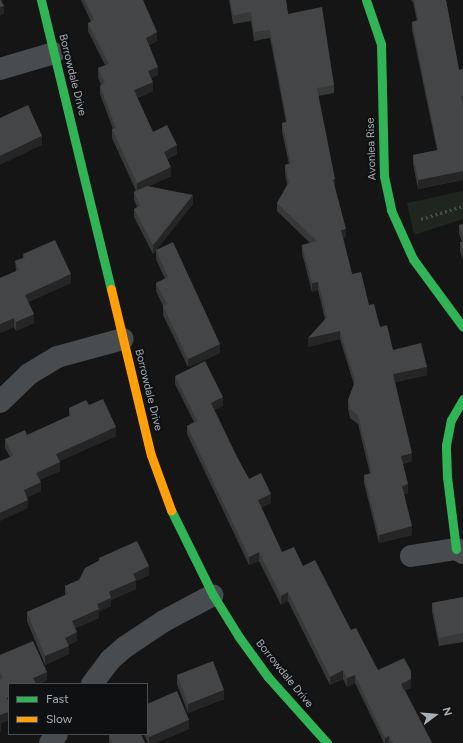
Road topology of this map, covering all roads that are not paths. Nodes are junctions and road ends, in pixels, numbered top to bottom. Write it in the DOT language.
graph roads {
  1 [pos="42,0"];
  2 [pos="366,0"];
  3 [pos="54,54"];
  4 [pos="0,69"];
  5 [pos="463,327"];
  6 [pos="123,339"];
  7 [pos="463,399"];
  8 [pos="0,402"];
  9 [pos="459,551"];
  10 [pos="411,556"];
  11 [pos="213,595"];
  12 [pos="93,683"];
  13 [pos="57,735"];
  14 [pos="50,743"];
  15 [pos="327,743"];
  1 -- 3 [label="street, Borrowdale Drive"];
  2 -- 5 [label="street, Avonlea Rise"];
  3 -- 4 [label="street"];
  3 -- 6 [label="street, Borrowdale Drive"];
  6 -- 8 [label="street"];
  6 -- 11 [label="street, Borrowdale Drive"];
  7 -- 9 [label="street"];
  9 -- 10 [label="street"];
  11 -- 12 [label="street"];
  11 -- 15 [label="street, Borrowdale Drive"];
  13 -- 14 [label="street"];
}
